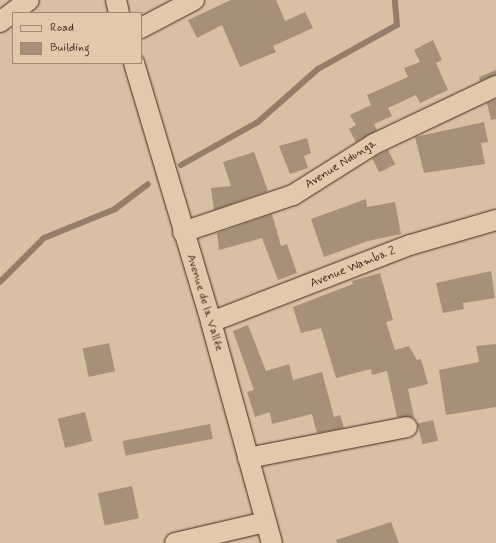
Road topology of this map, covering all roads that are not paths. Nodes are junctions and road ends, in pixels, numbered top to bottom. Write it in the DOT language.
graph roads {
  1 [pos="29,0"];
  2 [pos="116,0"];
  3 [pos="194,0"];
  4 [pos="13,12"];
  5 [pos="119,12"];
  6 [pos="12,13"];
  7 [pos="0,22"];
  8 [pos="142,27"];
  9 [pos="134,64"];
  10 [pos="496,86"];
  11 [pos="496,220"];
  12 [pos="183,232"];
  13 [pos="211,322"];
  14 [pos="407,427"];
  15 [pos="248,458"];
  16 [pos="266,522"];
  17 [pos="175,543"];
  18 [pos="272,543"];
  1 -- 4 [label="street"];
  2 -- 5 [label="street"];
  3 -- 8 [label="street"];
  6 -- 7 [label="street"];
  9 -- 12 [label="street, Avenue de la Vallée"];
  10 -- 12 [label="street, Avenue Ndunga"];
  11 -- 13 [label="street, Avenue Wamba 2"];
  12 -- 13 [label="street, Avenue de la Vallée"];
  13 -- 15 [label="street, Avenue de la Vallée"];
  14 -- 15 [label="street"];
  15 -- 16 [label="street, Avenue de la Vallée"];
  16 -- 17 [label="street"];
  16 -- 18 [label="street, Avenue de la Vallée"];
}
